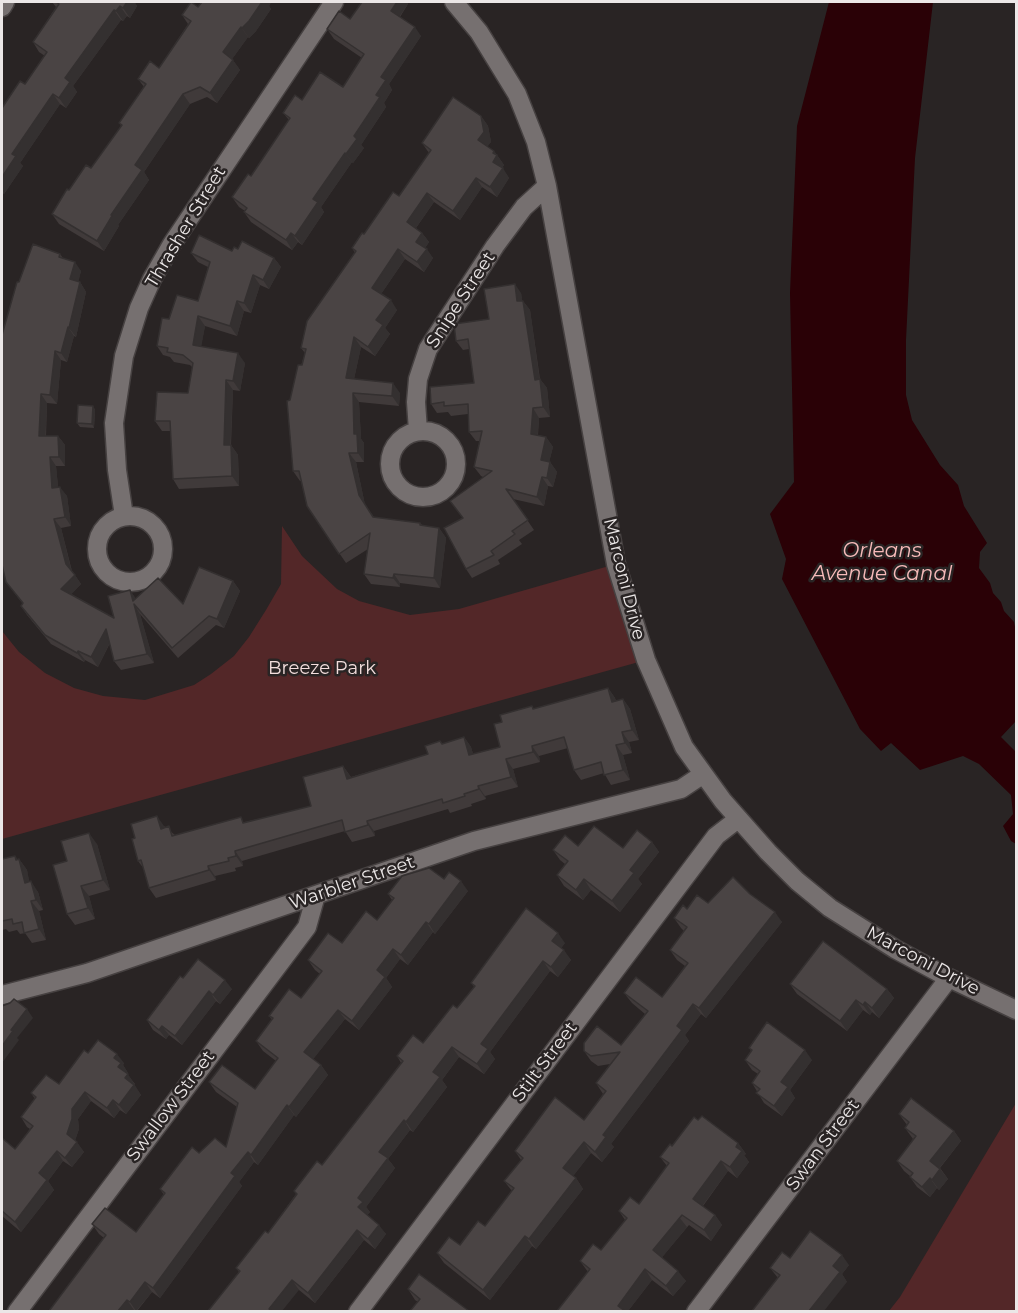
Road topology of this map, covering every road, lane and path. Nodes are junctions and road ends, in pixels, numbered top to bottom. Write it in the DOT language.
graph roads {
  1 [pos="5,2"];
  2 [pos="334,2"];
  3 [pos="454,2"];
  4 [pos="2,7"];
  5 [pos="547,186"];
  6 [pos="418,431"];
  7 [pos="124,516"];
  8 [pos="702,775"];
  9 [pos="738,819"];
  10 [pos="316,895"];
  11 [pos="949,978"];
  12 [pos="2,995"];
  13 [pos="1017,1010"];
  14 [pos="17,1311"];
  15 [pos="358,1311"];
  16 [pos="696,1311"];
  1 -- 4 [label="street"];
  2 -- 7 [label="street, Thrasher Street"];
  3 -- 5 [label="street, Marconi Drive"];
  5 -- 6 [label="street, Snipe Street"];
  5 -- 8 [label="street, Marconi Drive"];
  8 -- 9 [label="street, Marconi Drive"];
  8 -- 10 [label="street, Warbler Street"];
  9 -- 11 [label="street, Marconi Drive"];
  9 -- 15 [label="street, Stilt Street"];
  10 -- 12 [label="street, Warbler Street"];
  10 -- 14 [label="street, Swallow Street"];
  11 -- 13 [label="street, Marconi Drive"];
  11 -- 16 [label="street, Swan Street"];
}
